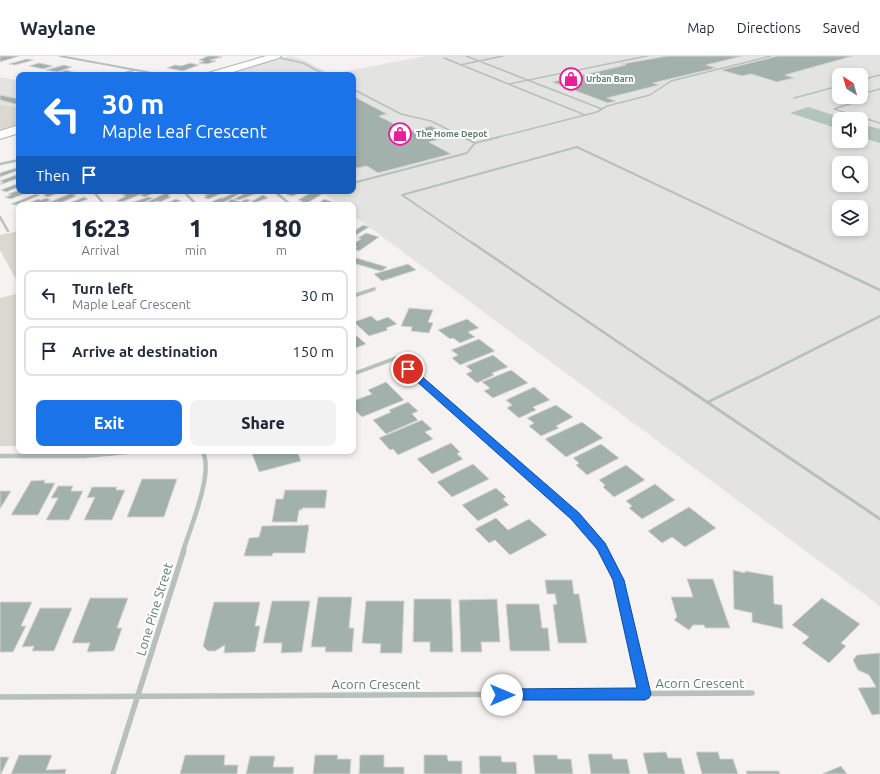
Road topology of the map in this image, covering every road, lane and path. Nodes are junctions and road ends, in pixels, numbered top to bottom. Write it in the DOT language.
graph roads {
  1 [pos="60,56"];
  2 [pos="466,56"];
  3 [pos="504,56"];
  4 [pos="647,56"];
  5 [pos="772,56"];
  6 [pos="279,57"];
  7 [pos="444,58"];
  8 [pos="478,61"];
  9 [pos="460,65"];
  10 [pos="134,70"];
  11 [pos="126,72"];
  12 [pos="146,72"];
  13 [pos="222,72"];
  14 [pos="320,72"];
  15 [pos="880,75"];
  16 [pos="868,78"];
  17 [pos="529,81"];
  18 [pos="508,84"];
  19 [pos="832,88"];
  20 [pos="880,89"];
  21 [pos="356,91"];
  22 [pos="794,98"];
  23 [pos="602,109"];
  24 [pos="585,116"];
  25 [pos="880,123"];
  26 [pos="16,130"];
  27 [pos="0,135"];
  28 [pos="474,143"];
  29 [pos="16,161"];
  30 [pos="0,164"];
  31 [pos="356,182"];
  32 [pos="96,194"];
  33 [pos="186,194"];
  34 [pos="278,194"];
  35 [pos="102,202"];
  36 [pos="195,202"];
  37 [pos="287,202"];
  38 [pos="0,217"];
  39 [pos="8,231"];
  40 [pos="374,289"];
  41 [pos="880,290"];
  42 [pos="356,295"];
  43 [pos="880,316"];
  44 [pos="356,373"];
  45 [pos="708,402"];
  46 [pos="105,454"];
  47 [pos="204,454"];
  48 [pos="0,456"];
  49 [pos="880,519"];
  50 [pos="752,693"];
  51 [pos="645,694"];
  52 [pos="138,696"];
  53 [pos="0,697"];
  54 [pos="113,774"];
  1 -- 10 [label="street"];
  2 -- 8 [label="lane"];
  3 -- 8 [label="lane"];
  4 -- 17 [label="lane"];
  5 -- 23 [label="lane"];
  6 -- 13 [label="main road"];
  6 -- 14 [label="lane"];
  7 -- 9 [label="lane"];
  8 -- 9 [label="lane"];
  8 -- 17 [label="lane"];
  9 -- 18 [label="lane"];
  10 -- 11 [label="lane"];
  10 -- 12 [label="street"];
  15 -- 16 [label="lane"];
  17 -- 18 [label="lane"];
  17 -- 23 [label="lane"];
  18 -- 24 [label="lane"];
  19 -- 22 [label="lane"];
  20 -- 25 [label="lane"];
  21 -- 28 [label="lane"];
  23 -- 24 [label="lane"];
  24 -- 28 [label="lane"];
  26 -- 27 [label="main road"];
  28 -- 31 [label="lane"];
  29 -- 30 [label="street"];
  32 -- 35 [label="street"];
  33 -- 36 [label="street"];
  34 -- 37 [label="street"];
  38 -- 39 [label="street"];
  40 -- 42 [label="street"];
  41 -- 45 [label="lane"];
  43 -- 45 [label="lane"];
  44 -- 51 [label="street"];
  45 -- 49 [label="lane"];
  46 -- 48 [label="street"];
  47 -- 52 [label="street, Lone Pine Street"];
  50 -- 51 [label="street, Acorn Crescent"];
  51 -- 52 [label="street, Acorn Crescent"];
  52 -- 53 [label="street, Acorn Crescent"];
  52 -- 54 [label="street, Lone Pine Street"];
}
